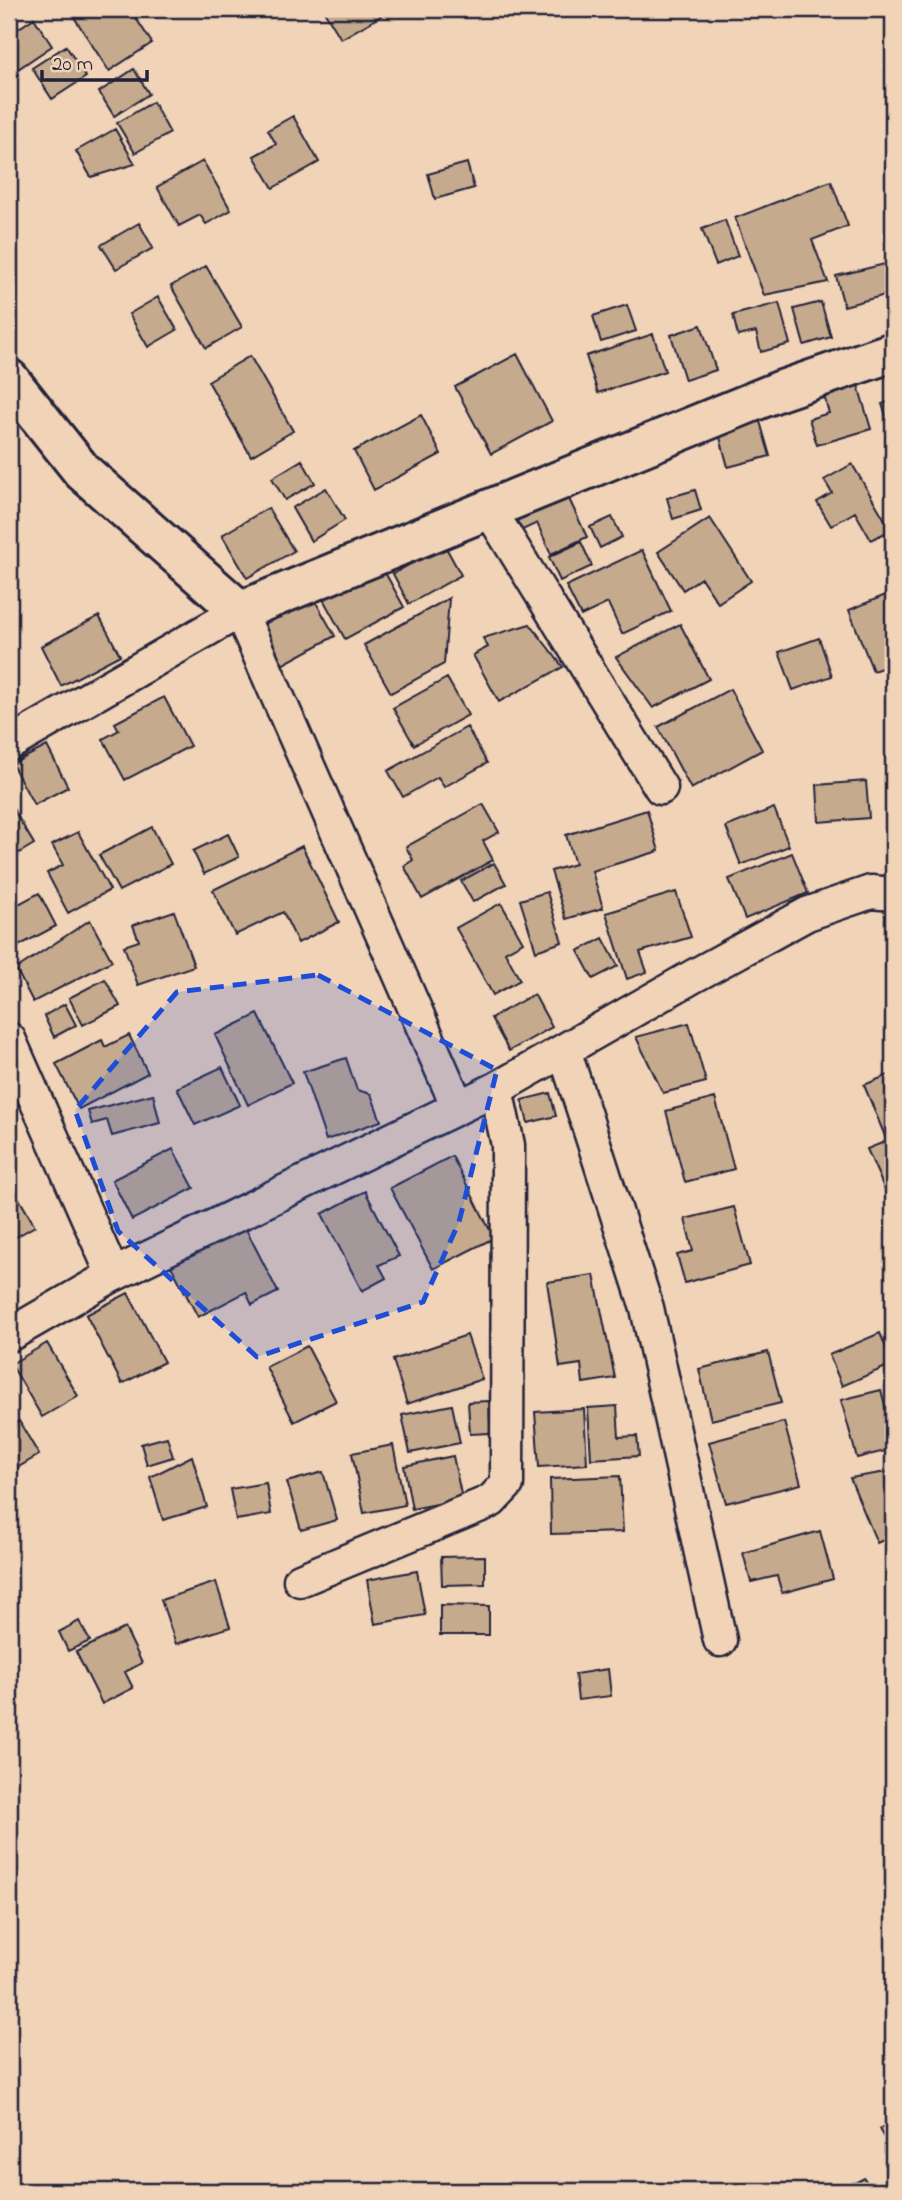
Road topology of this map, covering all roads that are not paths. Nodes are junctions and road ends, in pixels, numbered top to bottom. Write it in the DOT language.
graph roads {
  1 [pos="893,352"];
  2 [pos="9,379"];
  3 [pos="489,509"];
  4 [pos="240,611"];
  5 [pos="9,744"];
  6 [pos="661,788"];
  7 [pos="893,894"];
  8 [pos="9,1039"];
  9 [pos="564,1050"];
  10 [pos="496,1089"];
  11 [pos="458,1107"];
  12 [pos="113,1275"];
  13 [pos="9,1335"];
  14 [pos="300,1580"];
  15 [pos="720,1640"];
  1 -- 3 [label="street"];
  2 -- 4 [label="street"];
  3 -- 4 [label="street"];
  3 -- 6 [label="street"];
  4 -- 5 [label="street"];
  4 -- 11 [label="street"];
  7 -- 9 [label="street"];
  8 -- 12 [label="street"];
  9 -- 10 [label="street"];
  9 -- 15 [label="street"];
  10 -- 11 [label="street"];
  10 -- 14 [label="street"];
  11 -- 12 [label="street"];
  12 -- 13 [label="street"];
}
